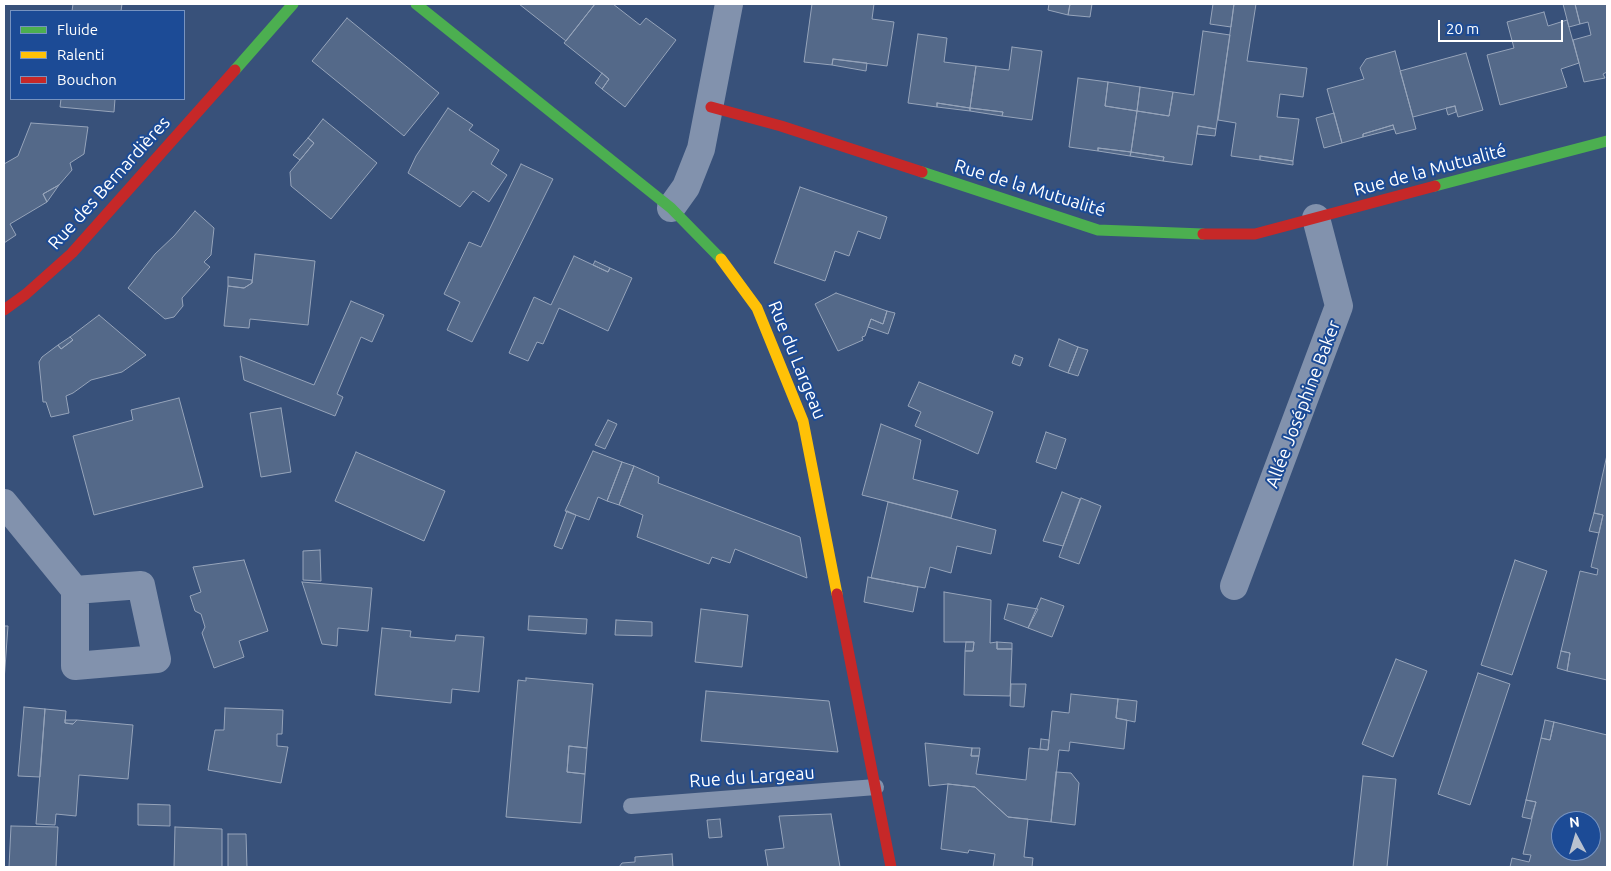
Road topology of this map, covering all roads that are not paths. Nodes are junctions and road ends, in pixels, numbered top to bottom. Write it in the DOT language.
graph roads {
  1 [pos="293,4"];
  2 [pos="416,4"];
  3 [pos="729,4"];
  4 [pos="711,107"];
  5 [pos="1607,141"];
  6 [pos="672,208"];
  7 [pos="1316,218"];
  8 [pos="4,310"];
  9 [pos="4,503"];
  10 [pos="1234,586"];
  11 [pos="75,590"];
  12 [pos="876,787"];
  13 [pos="631,806"];
  14 [pos="891,867"];
  1 -- 8 [label="street, Rue des Bernardières"];
  2 -- 6 [label="street, Rue du Largeau"];
  3 -- 4 [label="street"];
  4 -- 6 [label="street"];
  4 -- 7 [label="street, Rue de la Mutualité"];
  5 -- 7 [label="street, Rue de la Mutualité"];
  6 -- 12 [label="street, Rue du Largeau"];
  7 -- 10 [label="street, Allée Joséphine Baker"];
  9 -- 11 [label="street"];
  12 -- 13 [label="lane, Rue du Largeau"];
  12 -- 14 [label="street, Rue du Largeau"];
}
